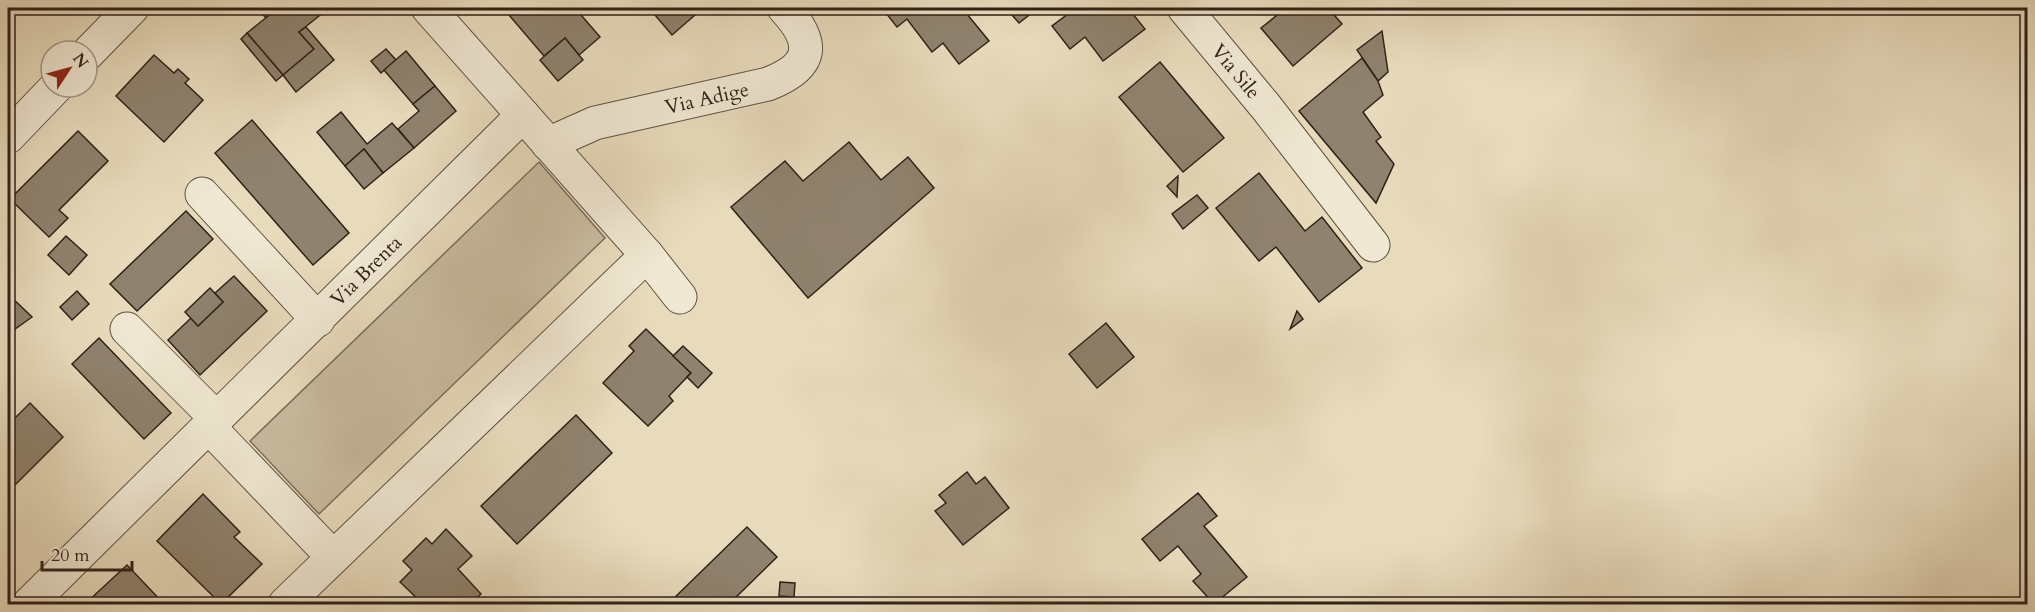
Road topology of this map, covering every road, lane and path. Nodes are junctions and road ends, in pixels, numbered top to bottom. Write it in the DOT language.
graph roads {
  1 [pos="132,8"];
  2 [pos="428,8"];
  3 [pos="784,8"];
  4 [pos="1184,8"];
  5 [pos="99,42"];
  6 [pos="44,99"];
  7 [pos="523,115"];
  8 [pos="8,137"];
  9 [pos="548,144"];
  10 [pos="202,194"];
  11 [pos="1373,245"];
  12 [pos="646,255"];
  13 [pos="680,297"];
  14 [pos="318,320"];
  15 [pos="128,329"];
  16 [pos="213,423"];
  17 [pos="333,557"];
  18 [pos="29,604"];
  19 [pos="285,604"];
  1 -- 5 [label="street"];
  2 -- 7 [label="street"];
  3 -- 9 [label="street, Via Adige"];
  4 -- 11 [label="street, Via Sile"];
  6 -- 8 [label="street"];
  7 -- 9 [label="street"];
  7 -- 14 [label="street, Via Brenta"];
  9 -- 12 [label="street"];
  10 -- 14 [label="street"];
  12 -- 13 [label="street"];
  12 -- 17 [label="street"];
  14 -- 16 [label="street, Via Brenta"];
  15 -- 16 [label="street"];
  16 -- 17 [label="street"];
  16 -- 18 [label="street, Via Brenta"];
  17 -- 19 [label="street"];
}
